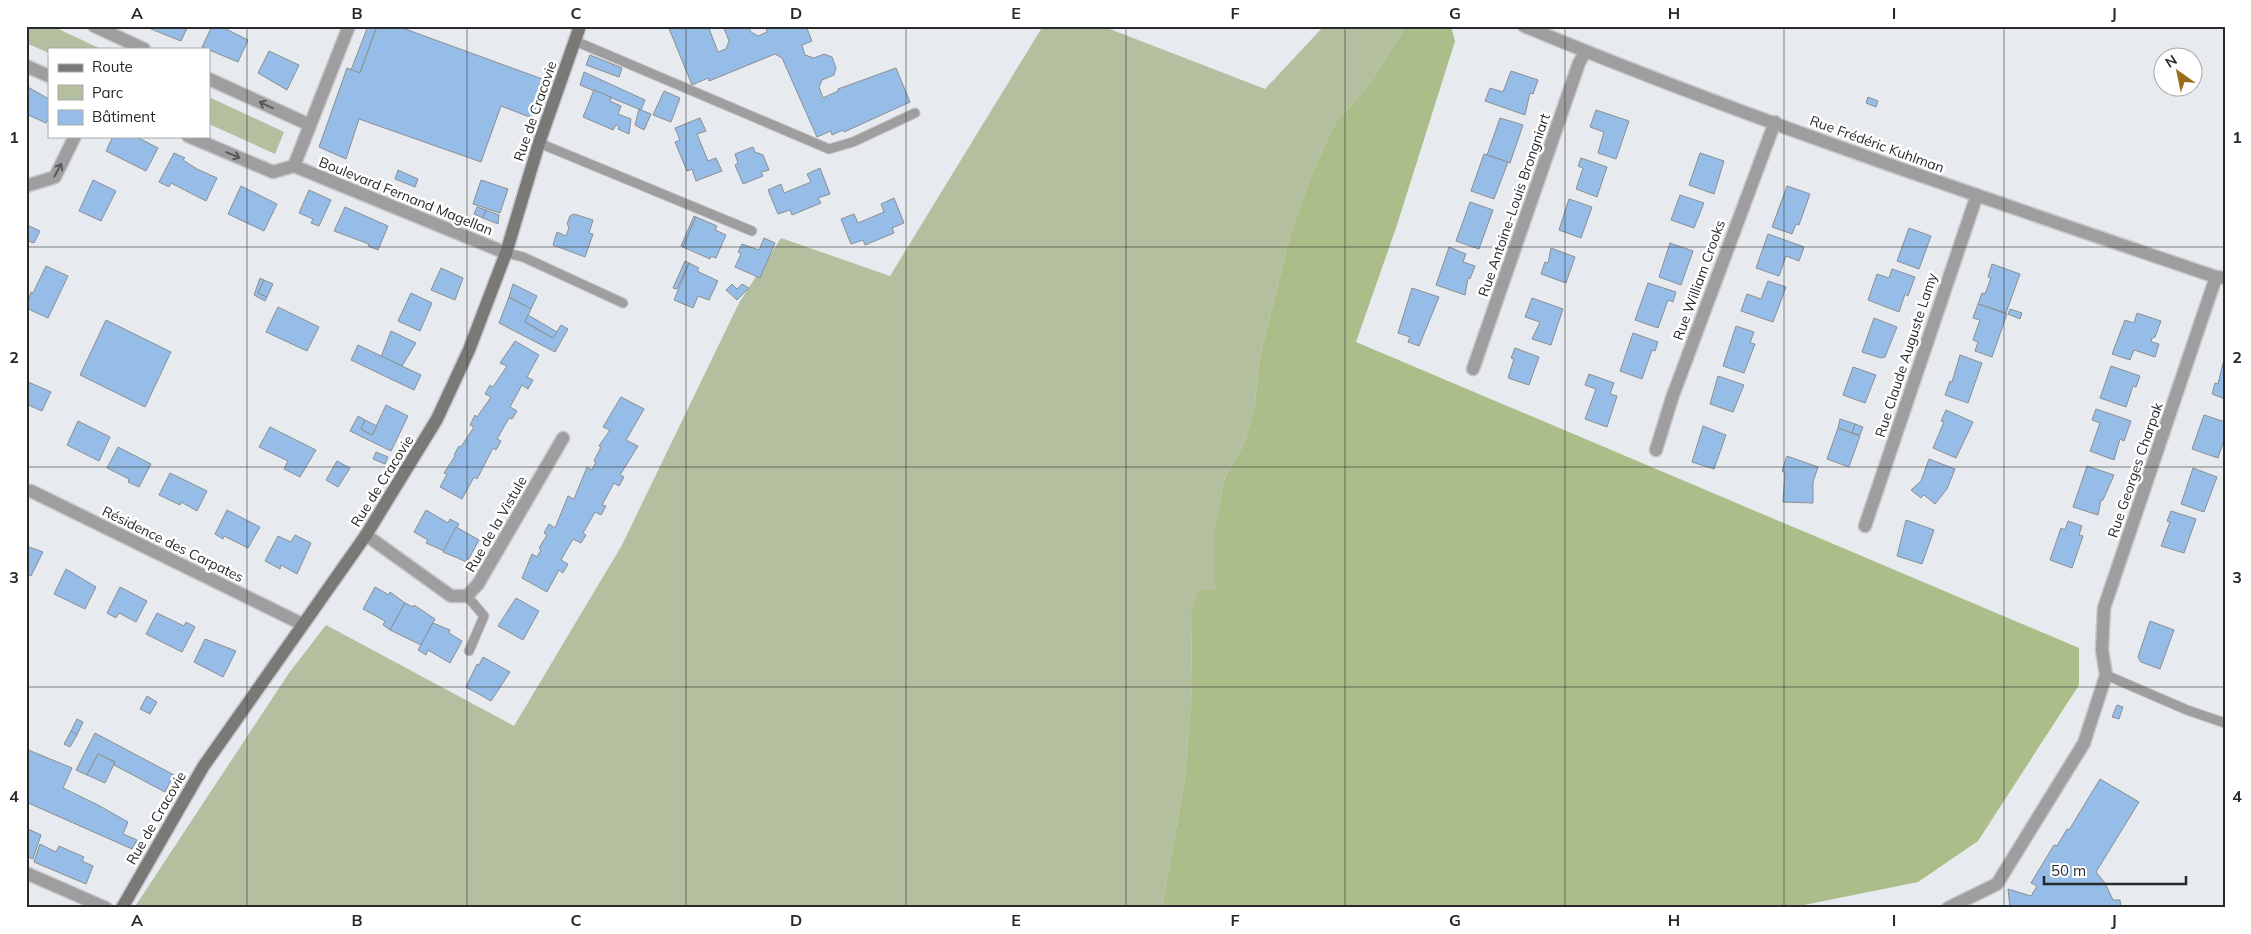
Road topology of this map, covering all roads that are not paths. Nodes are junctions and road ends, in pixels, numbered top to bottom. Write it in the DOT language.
graph roads {
  1 [pos="94,26"];
  2 [pos="349,26"];
  3 [pos="580,26"];
  4 [pos="1524,26"];
  5 [pos="575,40"];
  6 [pos="121,44"];
  7 [pos="139,48"];
  8 [pos="1585,52"];
  9 [pos="26,66"];
  10 [pos="48,76"];
  11 [pos="210,79"];
  12 [pos="915,113"];
  13 [pos="1774,122"];
  14 [pos="310,125"];
  15 [pos="74,138"];
  16 [pos="193,138"];
  17 [pos="539,143"];
  18 [pos="294,166"];
  19 [pos="26,186"];
  20 [pos="1977,195"];
  21 [pos="752,231"];
  22 [pos="506,252"];
  23 [pos="2220,278"];
  24 [pos="623,303"];
  25 [pos="1473,369"];
  26 [pos="563,438"];
  27 [pos="1656,450"];
  28 [pos="31,491"];
  29 [pos="1865,526"];
  30 [pos="366,535"];
  31 [pos="467,596"];
  32 [pos="302,624"];
  33 [pos="469,651"];
  34 [pos="2106,675"];
  35 [pos="2225,723"];
  36 [pos="26,873"];
  37 [pos="106,908"];
  38 [pos="122,908"];
  39 [pos="1948,908"];
  1 -- 6 [label="street"];
  2 -- 14 [label="street"];
  3 -- 5 [label="street, Rue de Cracovie"];
  4 -- 8 [label="street, Rue Frédéric Kuhlman"];
  5 -- 12 [label="lane"];
  5 -- 17 [label="street, Rue de Cracovie"];
  6 -- 7 [label="street"];
  8 -- 13 [label="street, Rue Frédéric Kuhlman"];
  8 -- 25 [label="street, Rue Antoine-Louis Brongniart"];
  9 -- 10 [label="street"];
  14 -- 11 [label="street, one-way"];
  13 -- 20 [label="street, Rue Frédéric Kuhlman"];
  13 -- 27 [label="street, Rue William Crooks"];
  14 -- 18 [label="street"];
  19 -- 15 [label="street, one-way"];
  16 -- 18 [label="street, one-way"];
  17 -- 21 [label="lane"];
  17 -- 22 [label="street, Rue de Cracovie"];
  18 -- 22 [label="street, Boulevard Fernand Magellan"];
  20 -- 23 [label="street, Rue Frédéric Kuhlman"];
  20 -- 29 [label="street, Rue Claude Auguste Lamy"];
  22 -- 24 [label="lane"];
  22 -- 30 [label="street, Rue de Cracovie"];
  23 -- 34 [label="street, Rue Georges Charpak"];
  26 -- 31 [label="street, Rue de la Vistule"];
  28 -- 32 [label="street, Résidence des Carpates"];
  30 -- 31 [label="street"];
  30 -- 32 [label="street, Rue de Cracovie"];
  31 -- 33 [label="lane"];
  32 -- 38 [label="street, Rue de Cracovie"];
  34 -- 35 [label="lane"];
  34 -- 39 [label="street"];
  36 -- 37 [label="street"];
}
